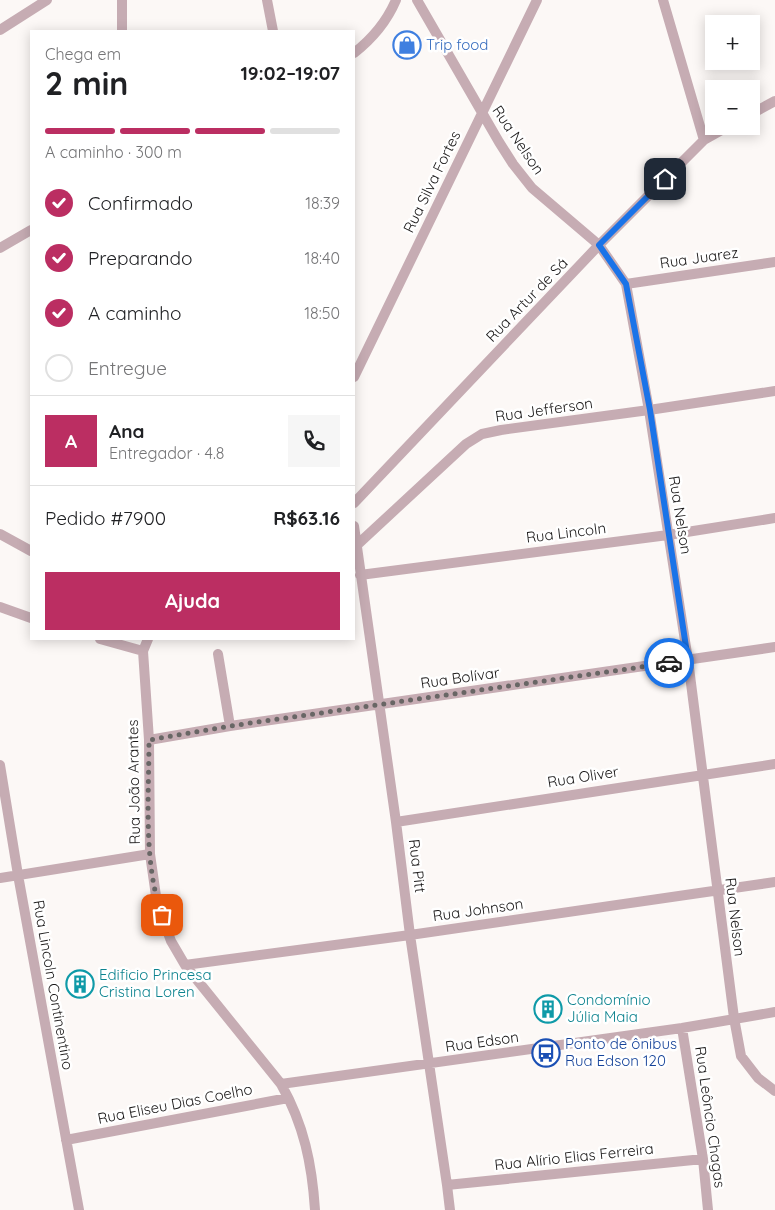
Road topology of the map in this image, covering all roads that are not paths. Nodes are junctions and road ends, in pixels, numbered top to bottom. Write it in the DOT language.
graph roads {
  1 [pos="47,0"];
  2 [pos="122,0"];
  3 [pos="267,0"];
  4 [pos="396,0"];
  5 [pos="417,0"];
  6 [pos="537,0"];
  7 [pos="663,0"];
  8 [pos="0,30"];
  9 [pos="122,30"];
  10 [pos="273,30"];
  11 [pos="355,52"];
  12 [pos="773,105"];
  13 [pos="760,110"];
  14 [pos="482,114"];
  15 [pos="713,135"];
  16 [pos="704,140"];
  17 [pos="30,231"];
  18 [pos="599,245"];
  19 [pos="0,248"];
  20 [pos="775,262"];
  21 [pos="626,284"];
  22 [pos="355,375"];
  23 [pos="775,391"];
  24 [pos="650,410"];
  25 [pos="355,502"];
  26 [pos="775,518"];
  27 [pos="355,532"];
  28 [pos="0,534"];
  29 [pos="668,535"];
  30 [pos="357,545"];
  31 [pos="30,550"];
  32 [pos="360,576"];
  33 [pos="0,607"];
  34 [pos="30,618"];
  35 [pos="104,640"];
  36 [pos="148,640"];
  37 [pos="775,647"];
  38 [pos="143,650"];
  39 [pos="218,654"];
  40 [pos="688,660"];
  41 [pos="379,705"];
  42 [pos="230,726"];
  43 [pos="149,740"];
  44 [pos="775,764"];
  45 [pos="0,765"];
  46 [pos="703,774"];
  47 [pos="396,822"];
  48 [pos="150,854"];
  49 [pos="18,875"];
  50 [pos="0,878"];
  51 [pos="775,882"];
  52 [pos="717,891"];
  53 [pos="410,935"];
  54 [pos="185,965"];
  55 [pos="775,1012"];
  56 [pos="734,1018"];
  57 [pos="682,1028"];
  58 [pos="430,1064"];
  59 [pos="281,1084"];
  60 [pos="775,1090"];
  61 [pos="288,1098"];
  62 [pos="66,1140"];
  63 [pos="703,1159"];
  64 [pos="447,1185"];
  65 [pos="79,1210"];
  66 [pos="315,1210"];
  67 [pos="450,1210"];
  68 [pos="708,1210"];
  1 -- 8 [label="street"];
  2 -- 9 [label="street"];
  3 -- 10 [label="street"];
  4 -- 11 [label="street"];
  5 -- 14 [label="street, Rua Nelson"];
  6 -- 14 [label="street, Rua Silva Fortes"];
  7 -- 16 [label="street"];
  12 -- 13 [label="street"];
  14 -- 18 [label="street, Rua Nelson"];
  14 -- 22 [label="street, Rua Silva Fortes"];
  15 -- 16 [label="street, Rua Artur de Sá"];
  16 -- 18 [label="street, Rua Artur de Sá"];
  17 -- 19 [label="street"];
  18 -- 21 [label="street, Rua Nelson"];
  18 -- 25 [label="street, Rua Artur de Sá"];
  20 -- 21 [label="street, Rua Juarez"];
  21 -- 24 [label="street, Rua Nelson"];
  23 -- 24 [label="street, Rua Jefferson"];
  24 -- 29 [label="street, Rua Nelson"];
  24 -- 30 [label="street, Rua Jefferson"];
  26 -- 29 [label="street, Rua Lincoln"];
  27 -- 30 [label="street, Rua Pitt"];
  28 -- 31 [label="street"];
  29 -- 32 [label="street, Rua Lincoln"];
  29 -- 40 [label="street, Rua Nelson"];
  30 -- 32 [label="street, Rua Pitt"];
  32 -- 41 [label="street, Rua Pitt"];
  33 -- 34 [label="street"];
  35 -- 38 [label="street"];
  36 -- 38 [label="street, Rua João Arantes"];
  37 -- 40 [label="street, Rua Bolívar"];
  38 -- 43 [label="street, Rua João Arantes"];
  39 -- 42 [label="street"];
  40 -- 41 [label="street, Rua Bolívar"];
  40 -- 46 [label="street, Rua Nelson"];
  41 -- 42 [label="street, Rua Bolívar"];
  41 -- 47 [label="street, Rua Pitt"];
  42 -- 43 [label="street, Rua Bolívar"];
  43 -- 48 [label="street, Rua João Arantes"];
  44 -- 46 [label="street, Rua Oliver"];
  45 -- 49 [label="street, Rua Lincoln Continentino"];
  46 -- 47 [label="street, Rua Oliver"];
  46 -- 52 [label="street, Rua Nelson"];
  47 -- 53 [label="street, Rua Pitt"];
  48 -- 49 [label="street"];
  48 -- 54 [label="street, Rua João Arantes"];
  49 -- 50 [label="street"];
  49 -- 62 [label="street, Rua Lincoln Continentino"];
  51 -- 52 [label="street, Rua Johnson"];
  52 -- 53 [label="street, Rua Johnson"];
  52 -- 56 [label="street, Rua Nelson"];
  53 -- 54 [label="street, Rua Johnson"];
  53 -- 58 [label="street, Rua Pitt"];
  54 -- 59 [label="street, Rua João Arantes"];
  55 -- 56 [label="street, Rua Edson"];
  56 -- 57 [label="street, Rua Edson"];
  56 -- 60 [label="street, Rua Nelson"];
  57 -- 58 [label="street, Rua Edson"];
  57 -- 63 [label="street, Rua Leôncio Chagas"];
  58 -- 59 [label="street, Rua Edson"];
  58 -- 64 [label="street, Rua Pitt"];
  59 -- 61 [label="street, Rua João Arantes"];
  61 -- 62 [label="street, Rua Eliseu Dias Coelho"];
  61 -- 66 [label="street, Rua João Arantes"];
  62 -- 65 [label="street, Rua Lincoln Continentino"];
  63 -- 64 [label="street, Rua Alírio Elias Ferreira"];
  63 -- 68 [label="street, Rua Leôncio Chagas"];
  64 -- 67 [label="street, Rua Pitt"];
}
